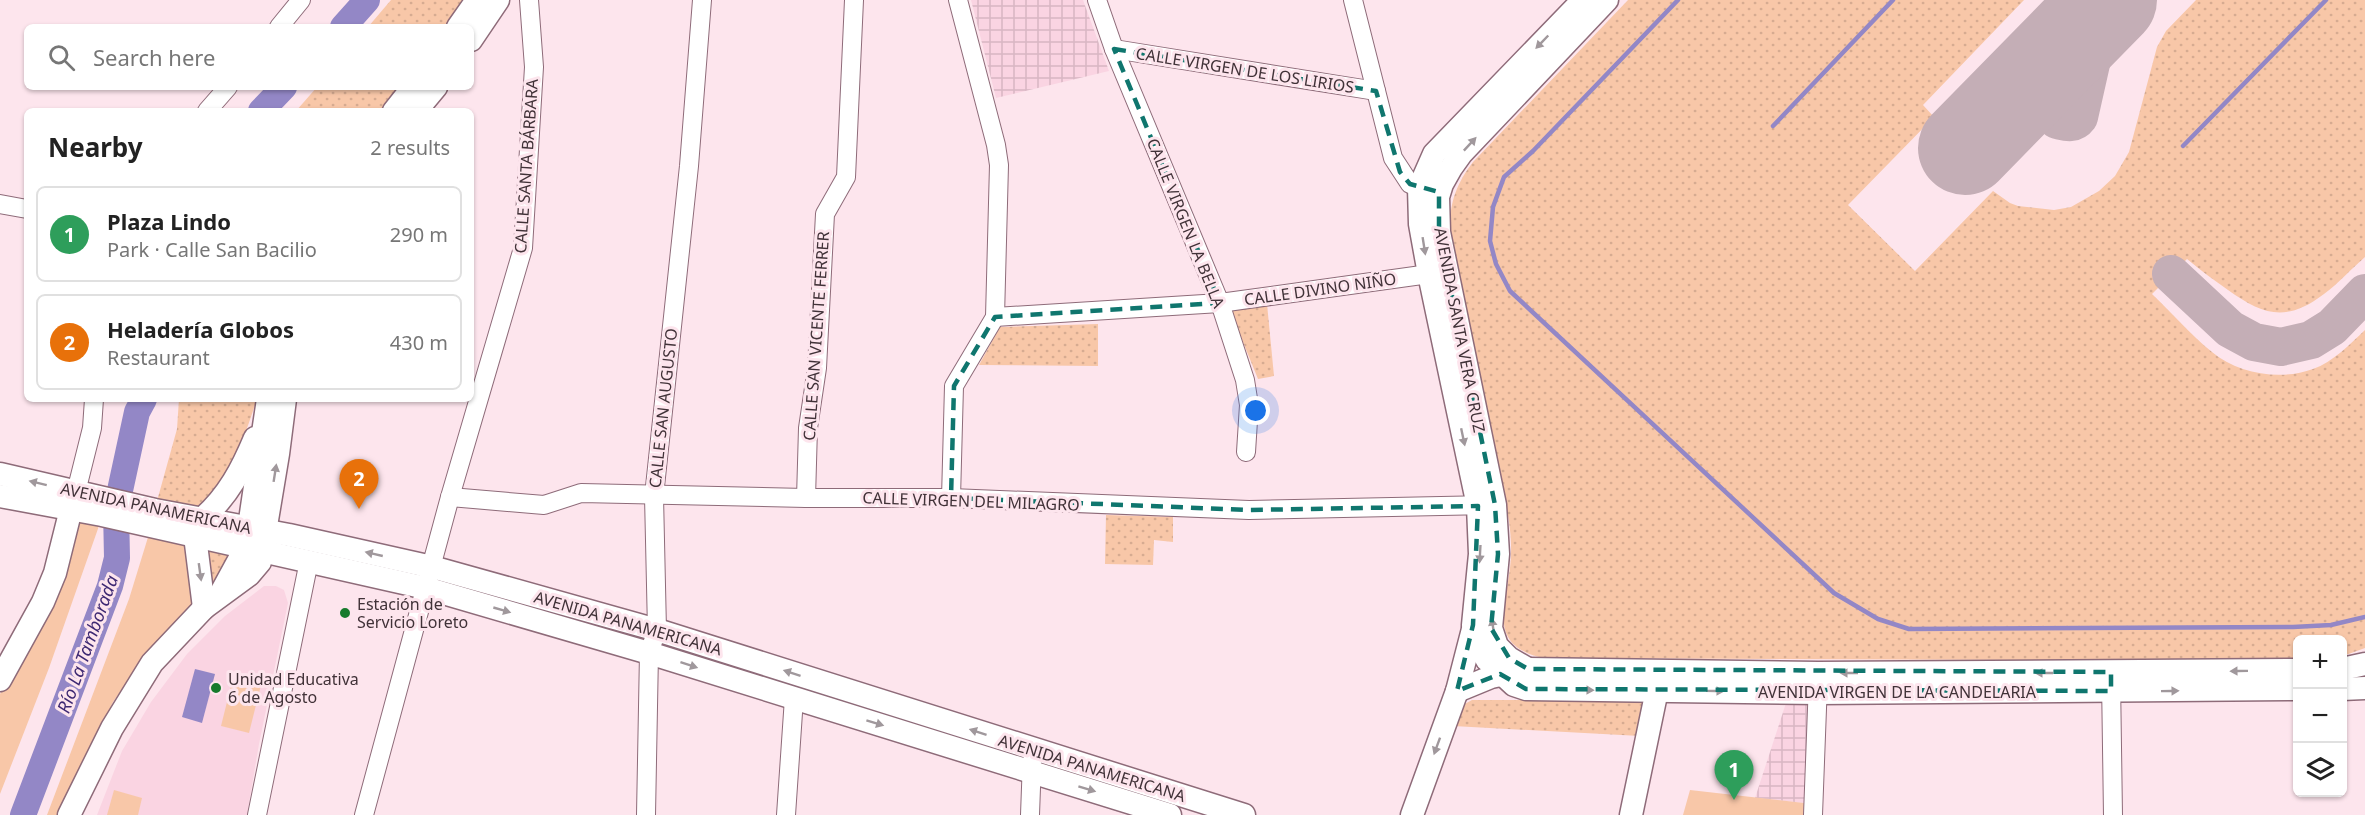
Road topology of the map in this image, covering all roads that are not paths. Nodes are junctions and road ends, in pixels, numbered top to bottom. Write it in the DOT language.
graph roads {
  1 [pos="301,0"];
  2 [pos="477,0"];
  3 [pos="498,0"];
  4 [pos="529,0"];
  5 [pos="702,0"];
  6 [pos="854,0"];
  7 [pos="958,0"];
  8 [pos="1097,0"];
  9 [pos="1353,0"];
  10 [pos="1582,0"];
  11 [pos="1607,0"];
  12 [pos="281,24"];
  13 [pos="461,24"];
  14 [pos="474,36"];
  15 [pos="1114,49"];
  16 [pos="225,90"];
  17 [pos="411,90"];
  18 [pos="434,90"];
  19 [pos="1376,91"];
  20 [pos="210,108"];
  21 [pos="396,108"];
  22 [pos="419,108"];
  23 [pos="1429,190"];
  24 [pos="0,204"];
  25 [pos="24,208"];
  26 [pos="1429,274"];
  27 [pos="1220,303"];
  28 [pos="995,317"];
  29 [pos="94,402"];
  30 [pos="284,402"];
  31 [pos="267,407"];
  32 [pos="1246,452"];
  33 [pos="0,474"];
  34 [pos="0,496"];
  35 [pos="654,496"];
  36 [pos="450,497"];
  37 [pos="806,498"];
  38 [pos="951,498"];
  39 [pos="73,501"];
  40 [pos="1486,506"];
  41 [pos="199,527"];
  42 [pos="256,539"];
  43 [pos="309,561"];
  44 [pos="429,577"];
  45 [pos="211,603"];
  46 [pos="1473,625"];
  47 [pos="657,630"];
  48 [pos="650,653"];
  49 [pos="2365,664"];
  50 [pos="2347,668"];
  51 [pos="1528,669"];
  52 [pos="2293,670"];
  53 [pos="1500,674"];
  54 [pos="0,680"];
  55 [pos="1657,680"];
  56 [pos="2111,682"];
  57 [pos="1818,683"];
  58 [pos="2365,688"];
  59 [pos="2293,689"];
  60 [pos="2347,689"];
  61 [pos="1457,691"];
  62 [pos="794,698"];
  63 [pos="1032,761"];
  64 [pos="69,815"];
  65 [pos="257,815"];
  66 [pos="364,815"];
  67 [pos="646,815"];
  68 [pos="786,815"];
  69 [pos="1030,815"];
  70 [pos="1170,815"];
  71 [pos="1245,815"];
  72 [pos="1412,815"];
  73 [pos="1631,815"];
  74 [pos="1813,815"];
  75 [pos="2113,815"];
  1 -- 12 [label="street"];
  2 -- 13 [label="main road"];
  3 -- 14 [label="main road"];
  4 -- 36 [label="street, CALLE SANTA BÁRBARA"];
  5 -- 35 [label="street, CALLE SAN AUGUSTO"];
  6 -- 37 [label="street, CALLE SAN VICENTE FERRER"];
  7 -- 28 [label="street"];
  8 -- 15 [label="street, CALLE VIRGEN LA BELLA"];
  9 -- 19 [label="street"];
  10 -- 23 [label="main road, AVENIDA SANTA VERA CRUZ, one-way"];
  23 -- 11 [label="main road, AVENIDA SANTA VERA CRUZ, one-way"];
  15 -- 19 [label="street, CALLE VIRGEN DE LOS LIRIOS"];
  15 -- 27 [label="street, CALLE VIRGEN LA BELLA"];
  16 -- 20 [label="street"];
  17 -- 21 [label="main road"];
  18 -- 22 [label="main road"];
  19 -- 23 [label="street"];
  23 -- 26 [label="main road, AVENIDA SANTA VERA CRUZ, one-way"];
  23 -- 40 [label="main road, AVENIDA SANTA VERA CRUZ"];
  24 -- 25 [label="street"];
  26 -- 27 [label="street, CALLE DIVINO NIÑO"];
  26 -- 40 [label="main road, AVENIDA SANTA VERA CRUZ, one-way"];
  27 -- 28 [label="street, CALLE DIVINO NIÑO"];
  27 -- 32 [label="street, CALLE VIRGEN LA BELLA"];
  28 -- 38 [label="street"];
  29 -- 39 [label="street"];
  42 -- 30 [label="main road, one-way"];
  31 -- 41 [label="main road"];
  31 -- 42 [label="main road"];
  39 -- 33 [label="main road, AVENIDA PANAMERICANA, one-way"];
  34 -- 39 [label="main road, AVENIDA PANAMERICANA"];
  35 -- 36 [label="street, CALLE VIRGEN DEL MILAGRO"];
  35 -- 37 [label="street, CALLE VIRGEN DEL MILAGRO"];
  35 -- 47 [label="street, CALLE SAN AUGUSTO"];
  36 -- 44 [label="street, CALLE SANTA BÁRBARA"];
  37 -- 38 [label="street, CALLE VIRGEN DEL MILAGRO"];
  38 -- 40 [label="street, CALLE VIRGEN DEL MILAGRO"];
  39 -- 41 [label="main road, AVENIDA PANAMERICANA"];
  39 -- 54 [label="main road"];
  40 -- 46 [label="main road, AVENIDA SANTA VERA CRUZ, one-way"];
  51 -- 40 [label="main road, AVENIDA SANTA VERA CRUZ, one-way"];
  41 -- 42 [label="main road, AVENIDA PANAMERICANA"];
  41 -- 45 [label="main road, one-way"];
  42 -- 43 [label="main road, AVENIDA PANAMERICANA"];
  44 -- 42 [label="main road, AVENIDA PANAMERICANA, one-way"];
  42 -- 45 [label="main road"];
  43 -- 44 [label="main road, AVENIDA PANAMERICANA"];
  43 -- 65 [label="street"];
  44 -- 47 [label="main road, AVENIDA PANAMERICANA"];
  44 -- 48 [label="main road, AVENIDA PANAMERICANA, one-way"];
  44 -- 66 [label="street, CALLE SANTA BÁRBARA"];
  45 -- 64 [label="main road"];
  46 -- 53 [label="main road, AVENIDA SANTA VERA CRUZ"];
  46 -- 61 [label="main road"];
  47 -- 48 [label="street, CALLE SAN AUGUSTO"];
  63 -- 47 [label="main road, AVENIDA PANAMERICANA, one-way"];
  48 -- 62 [label="main road, AVENIDA PANAMERICANA, one-way"];
  48 -- 67 [label="street, CALLE SAN AUGUSTO"];
  49 -- 50 [label="main road"];
  51 -- 53 [label="main road, AVENIDA VIRGEN DE LA CANDELARIA"];
  51 -- 55 [label="main road, AVENIDA VIRGEN DE LA CANDELARIA"];
  52 -- 56 [label="main road, AVENIDA VIRGEN DE LA CANDELARIA, one-way"];
  53 -- 55 [label="main road, AVENIDA VIRGEN DE LA CANDELARIA, one-way"];
  53 -- 61 [label="main road, AVENIDA VIRGEN DE LA CANDELARIA"];
  55 -- 57 [label="main road, AVENIDA VIRGEN DE LA CANDELARIA"];
  55 -- 73 [label="main road"];
  56 -- 57 [label="main road, AVENIDA VIRGEN DE LA CANDELARIA"];
  56 -- 59 [label="main road, AVENIDA VIRGEN DE LA CANDELARIA, one-way"];
  56 -- 75 [label="street"];
  57 -- 74 [label="street"];
  58 -- 60 [label="main road"];
  61 -- 72 [label="main road, one-way"];
  62 -- 63 [label="main road, AVENIDA PANAMERICANA, one-way"];
  62 -- 68 [label="street"];
  63 -- 69 [label="street"];
  63 -- 70 [label="main road, AVENIDA PANAMERICANA, one-way"];
  63 -- 71 [label="main road, AVENIDA PANAMERICANA"];
}
